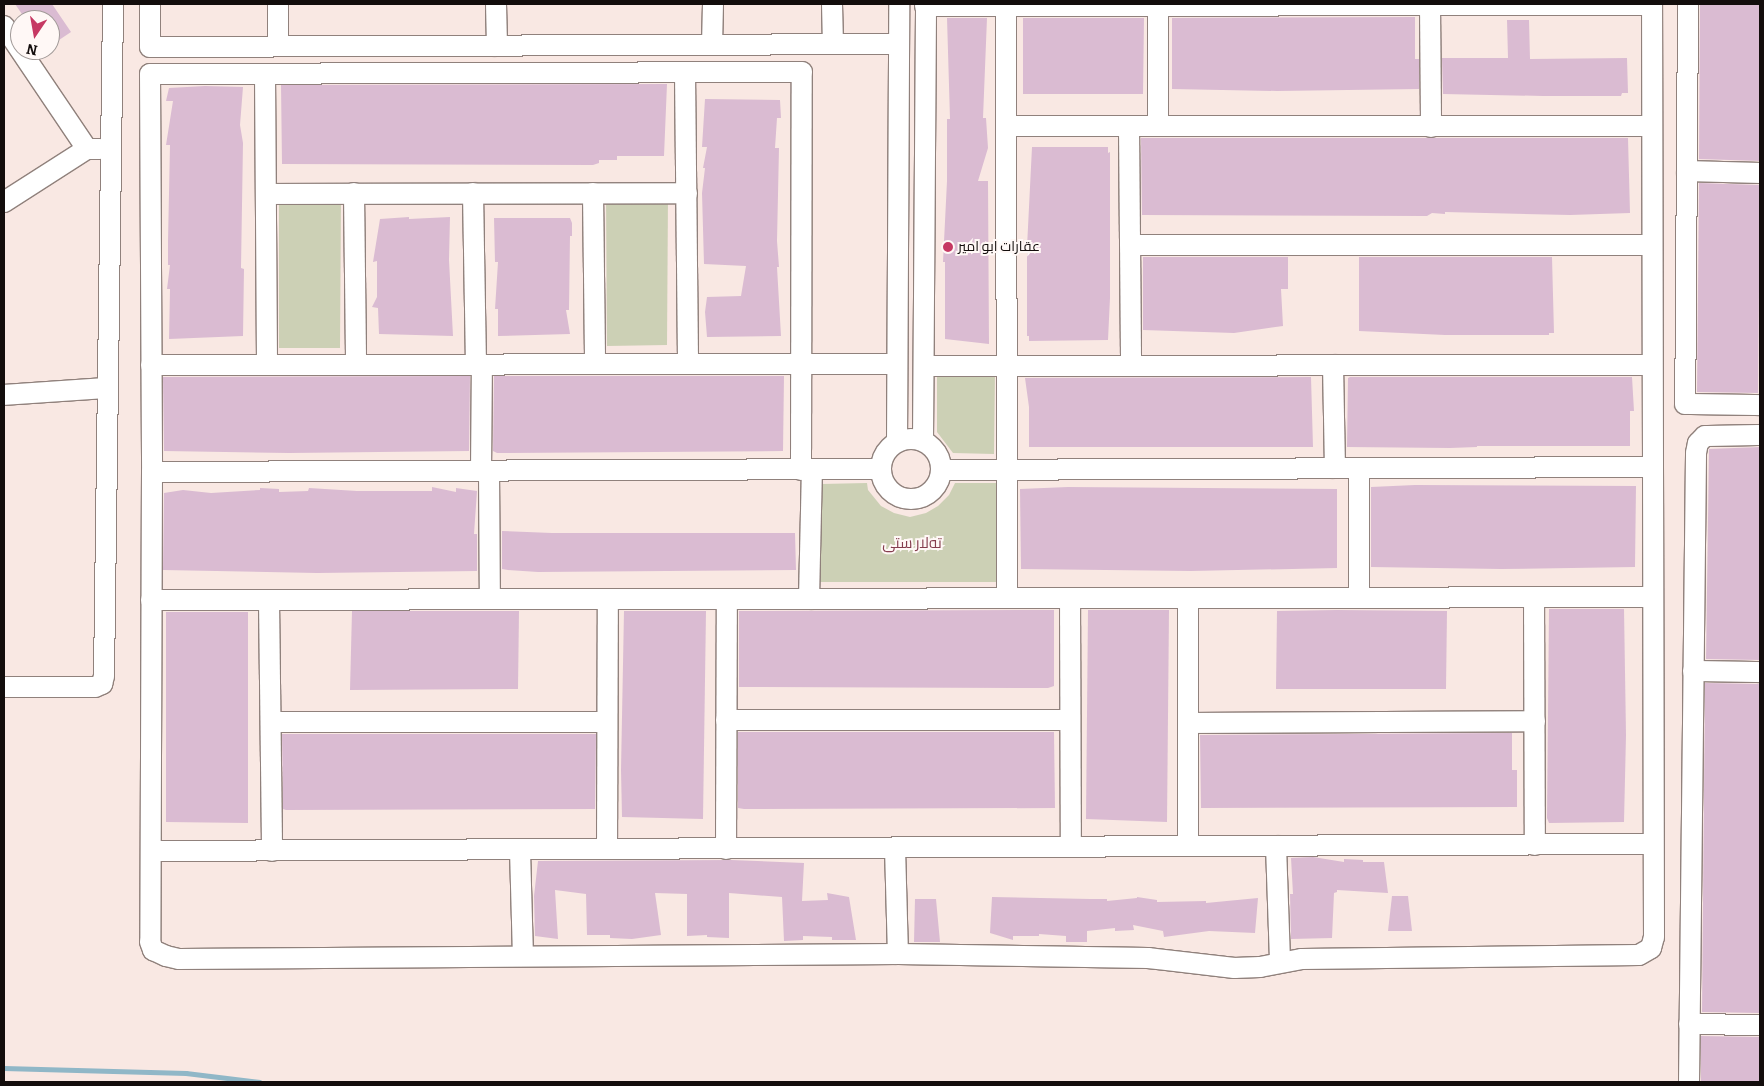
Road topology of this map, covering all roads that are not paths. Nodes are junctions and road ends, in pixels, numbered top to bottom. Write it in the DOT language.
graph roads {
  1 [pos="113,4"];
  2 [pos="150,4"];
  3 [pos="278,4"];
  4 [pos="496,4"];
  5 [pos="713,4"];
  6 [pos="832,4"];
  7 [pos="899,4"];
  8 [pos="1652,4"];
  9 [pos="1688,4"];
  10 [pos="926,5"];
  11 [pos="1006,5"];
  12 [pos="1127,5"];
  13 [pos="1250,5"];
  14 [pos="1419,5"];
  15 [pos="1532,5"];
  16 [pos="1158,6"];
  17 [pos="4,26"];
  18 [pos="833,44"];
  19 [pos="899,44"];
  20 [pos="712,45"];
  21 [pos="278,46"];
  22 [pos="497,46"];
  23 [pos="685,73"];
  24 [pos="265,74"];
  25 [pos="1007,126"];
  26 [pos="1130,126"];
  27 [pos="1158,126"];
  28 [pos="1431,126"];
  29 [pos="1652,126"];
  30 [pos="87,149"];
  31 [pos="112,150"];
  32 [pos="1687,172"];
  33 [pos="1760,173"];
  34 [pos="687,192"];
  35 [pos="354,193"];
  36 [pos="473,193"];
  37 [pos="593,193"];
  38 [pos="266,194"];
  39 [pos="4,202"];
  40 [pos="1130,245"];
  41 [pos="1651,245"];
  42 [pos="267,364"];
  43 [pos="356,364"];
  44 [pos="479,364"];
  45 [pos="595,364"];
  46 [pos="688,364"];
  47 [pos="802,364"];
  48 [pos="897,364"];
  49 [pos="151,365"];
  50 [pos="1333,365"];
  51 [pos="1651,365"];
  52 [pos="924,366"];
  53 [pos="1008,366"];
  54 [pos="1131,366"];
  55 [pos="107,388"];
  56 [pos="4,395"];
  57 [pos="1760,406"];
  58 [pos="1760,435"];
  59 [pos="897,442"];
  60 [pos="923,442"];
  61 [pos="1652,467"];
  62 [pos="1335,468"];
  63 [pos="1359,468"];
  64 [pos="880,469"];
  65 [pos="807,470"];
  66 [pos="941,470"];
  67 [pos="1008,470"];
  68 [pos="485,471"];
  69 [pos="152,472"];
  70 [pos="1534,597"];
  71 [pos="1652,597"];
  72 [pos="1007,598"];
  73 [pos="1070,598"];
  74 [pos="1188,598"];
  75 [pos="1359,598"];
  76 [pos="608,599"];
  77 [pos="727,599"];
  78 [pos="809,599"];
  79 [pos="151,600"];
  80 [pos="269,600"];
  81 [pos="490,600"];
  82 [pos="1693,671"];
  83 [pos="1760,672"];
  84 [pos="4,687"];
  85 [pos="726,720"];
  86 [pos="1070,720"];
  87 [pos="1535,721"];
  88 [pos="271,722"];
  89 [pos="607,722"];
  90 [pos="1188,722"];
  91 [pos="1653,844"];
  92 [pos="1536,845"];
  93 [pos="1188,846"];
  94 [pos="1276,846"];
  95 [pos="1071,847"];
  96 [pos="726,848"];
  97 [pos="895,848"];
  98 [pos="607,849"];
  99 [pos="520,850"];
  100 [pos="151,851"];
  101 [pos="272,851"];
  102 [pos="898,954"];
  103 [pos="523,956"];
  104 [pos="1280,962"];
  105 [pos="1689,1024"];
  106 [pos="1760,1025"];
  107 [pos="1689,1082"];
  1 -- 31 [label="street"];
  2 -- 21 [label="street"];
  3 -- 21 [label="street"];
  4 -- 22 [label="street"];
  5 -- 20 [label="street"];
  6 -- 18 [label="street"];
  7 -- 19 [label="street"];
  8 -- 15 [label="street"];
  8 -- 29 [label="street"];
  9 -- 32 [label="street"];
  10 -- 11 [label="street"];
  10 -- 52 [label="street"];
  11 -- 12 [label="street"];
  11 -- 25 [label="street"];
  12 -- 16 [label="street"];
  13 -- 14 [label="street"];
  13 -- 16 [label="street"];
  14 -- 15 [label="street"];
  14 -- 28 [label="street"];
  16 -- 27 [label="street"];
  17 -- 30 [label="street"];
  18 -- 19 [label="street"];
  18 -- 20 [label="street"];
  19 -- 48 [label="street"];
  20 -- 22 [label="street"];
  21 -- 22 [label="street"];
  23 -- 24 [label="street"];
  23 -- 34 [label="street"];
  23 -- 47 [label="street"];
  24 -- 38 [label="street"];
  24 -- 49 [label="street"];
  25 -- 26 [label="street"];
  25 -- 53 [label="street"];
  26 -- 27 [label="street"];
  26 -- 40 [label="street"];
  27 -- 28 [label="street"];
  28 -- 29 [label="street"];
  29 -- 41 [label="street"];
  30 -- 31 [label="street"];
  30 -- 39 [label="street"];
  31 -- 55 [label="street"];
  32 -- 33 [label="street"];
  32 -- 57 [label="street"];
  34 -- 37 [label="street"];
  34 -- 46 [label="street"];
  35 -- 36 [label="street"];
  35 -- 38 [label="street"];
  35 -- 43 [label="street"];
  36 -- 37 [label="street"];
  36 -- 44 [label="street"];
  37 -- 45 [label="street"];
  38 -- 42 [label="street"];
  40 -- 41 [label="street"];
  40 -- 54 [label="street"];
  41 -- 51 [label="street"];
  42 -- 43 [label="street"];
  42 -- 49 [label="street"];
  43 -- 44 [label="street"];
  44 -- 45 [label="street"];
  44 -- 68 [label="street"];
  45 -- 46 [label="street"];
  46 -- 47 [label="street"];
  47 -- 48 [label="street"];
  47 -- 65 [label="street"];
  48 -- 59 [label="street"];
  49 -- 69 [label="street"];
  50 -- 51 [label="street"];
  50 -- 54 [label="street"];
  50 -- 62 [label="street"];
  51 -- 61 [label="street"];
  52 -- 53 [label="street"];
  52 -- 60 [label="street"];
  53 -- 54 [label="street"];
  53 -- 67 [label="street"];
  55 -- 56 [label="street"];
  55 -- 84 [label="street"];
  58 -- 82 [label="street"];
  59 -- 60 [label="street"];
  59 -- 64 [label="street"];
  60 -- 66 [label="street"];
  61 -- 63 [label="street"];
  61 -- 71 [label="street"];
  62 -- 63 [label="street"];
  62 -- 67 [label="street"];
  63 -- 75 [label="street"];
  64 -- 65 [label="street"];
  64 -- 66 [label="street"];
  65 -- 68 [label="street"];
  65 -- 78 [label="street"];
  66 -- 67 [label="street"];
  67 -- 72 [label="street"];
  68 -- 69 [label="street"];
  68 -- 81 [label="street"];
  69 -- 79 [label="street"];
  70 -- 71 [label="street"];
  70 -- 75 [label="street"];
  70 -- 87 [label="street"];
  71 -- 91 [label="street"];
  72 -- 73 [label="street"];
  72 -- 78 [label="street"];
  73 -- 74 [label="street"];
  73 -- 86 [label="street"];
  74 -- 75 [label="street"];
  74 -- 90 [label="street"];
  76 -- 77 [label="street"];
  76 -- 81 [label="street"];
  76 -- 89 [label="street"];
  77 -- 78 [label="street"];
  77 -- 85 [label="street"];
  79 -- 80 [label="street"];
  79 -- 100 [label="street"];
  80 -- 81 [label="street"];
  80 -- 88 [label="street"];
  82 -- 83 [label="street"];
  82 -- 105 [label="street"];
  85 -- 86 [label="street"];
  85 -- 96 [label="street"];
  86 -- 95 [label="street"];
  87 -- 90 [label="street"];
  87 -- 92 [label="street"];
  88 -- 89 [label="street"];
  88 -- 101 [label="street"];
  89 -- 98 [label="street"];
  90 -- 93 [label="street"];
  91 -- 92 [label="street"];
  91 -- 104 [label="street"];
  92 -- 94 [label="street"];
  93 -- 94 [label="street"];
  93 -- 95 [label="street"];
  94 -- 104 [label="street"];
  95 -- 97 [label="street"];
  96 -- 97 [label="street"];
  96 -- 98 [label="street"];
  97 -- 102 [label="street"];
  98 -- 99 [label="street"];
  99 -- 101 [label="street"];
  99 -- 103 [label="street"];
  100 -- 101 [label="street"];
  100 -- 103 [label="street"];
  102 -- 103 [label="street"];
  102 -- 104 [label="street"];
  105 -- 106 [label="street"];
  105 -- 107 [label="street"];
}
